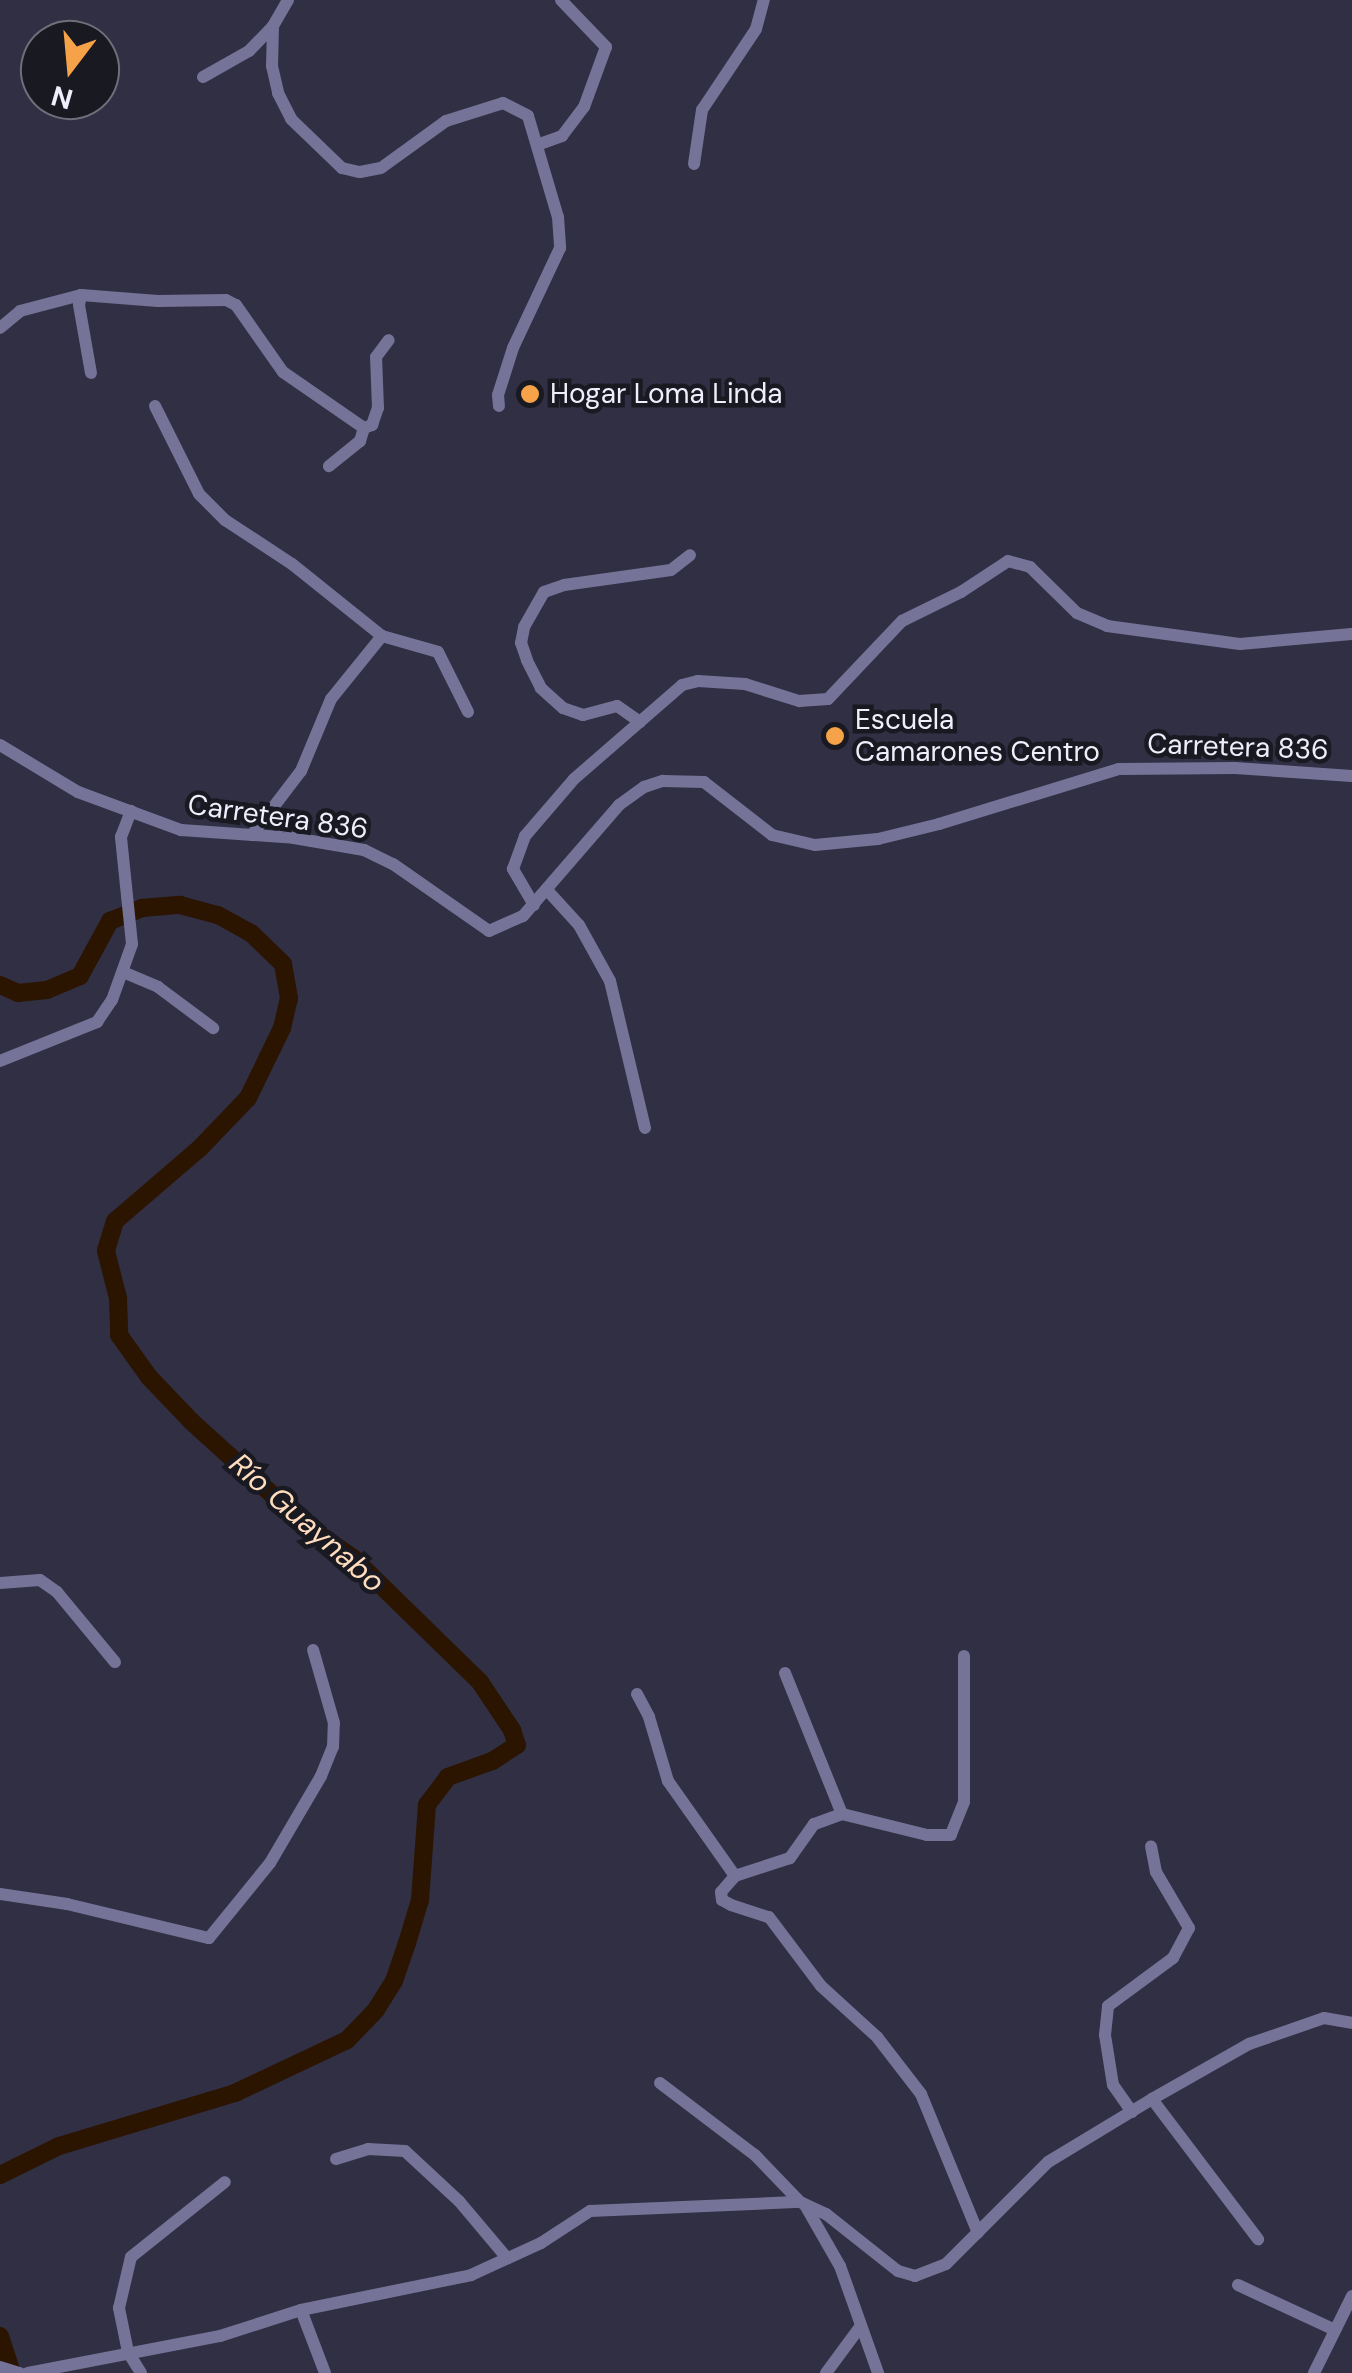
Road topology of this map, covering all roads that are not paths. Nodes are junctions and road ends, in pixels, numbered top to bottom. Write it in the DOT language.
graph roads {
  1 [pos="288,0"];
  2 [pos="560,0"];
  3 [pos="764,0"];
  4 [pos="273,26"];
  5 [pos="203,78"];
  6 [pos="536,146"];
  7 [pos="694,164"];
  8 [pos="81,295"];
  9 [pos="0,328"];
  10 [pos="389,340"];
  11 [pos="91,372"];
  12 [pos="155,406"];
  13 [pos="500,406"];
  14 [pos="364,428"];
  15 [pos="329,466"];
  16 [pos="690,555"];
  17 [pos="1352,634"];
  18 [pos="382,636"];
  19 [pos="468,712"];
  20 [pos="640,722"];
  21 [pos="0,746"];
  22 [pos="1352,776"];
  23 [pos="131,811"];
  24 [pos="252,835"];
  25 [pos="547,890"];
  26 [pos="534,905"];
  27 [pos="123,972"];
  28 [pos="212,1028"];
  29 [pos="0,1061"];
  30 [pos="645,1128"];
  31 [pos="0,1583"];
  32 [pos="313,1650"];
  33 [pos="964,1656"];
  34 [pos="115,1662"];
  35 [pos="786,1672"];
  36 [pos="637,1694"];
  37 [pos="842,1814"];
  38 [pos="1151,1846"];
  39 [pos="735,1876"];
  40 [pos="0,1894"];
  41 [pos="1352,2023"];
  42 [pos="660,2083"];
  43 [pos="1152,2099"];
  44 [pos="1132,2112"];
  45 [pos="336,2159"];
  46 [pos="225,2182"];
  47 [pos="802,2203"];
  48 [pos="978,2234"];
  49 [pos="1258,2240"];
  50 [pos="506,2258"];
  51 [pos="1238,2286"];
  52 [pos="1352,2296"];
  53 [pos="301,2310"];
  54 [pos="860,2327"];
  55 [pos="1335,2330"];
  56 [pos="128,2352"];
  57 [pos="0,2368"];
  58 [pos="20,2373"];
  59 [pos="28,2373"];
  60 [pos="141,2373"];
  61 [pos="326,2373"];
  62 [pos="826,2373"];
  63 [pos="878,2373"];
  64 [pos="1314,2373"];
  1 -- 4 [label="street"];
  2 -- 6 [label="street"];
  3 -- 7 [label="street"];
  4 -- 5 [label="street"];
  4 -- 6 [label="street"];
  6 -- 13 [label="street"];
  8 -- 9 [label="street"];
  8 -- 11 [label="street"];
  8 -- 14 [label="street"];
  10 -- 14 [label="street"];
  12 -- 18 [label="street"];
  14 -- 15 [label="street"];
  16 -- 20 [label="street"];
  17 -- 20 [label="street"];
  18 -- 19 [label="street"];
  18 -- 24 [label="street"];
  20 -- 26 [label="street"];
  21 -- 23 [label="street, Carretera 836"];
  22 -- 25 [label="street, Carretera 836"];
  23 -- 24 [label="street, Carretera 836"];
  23 -- 27 [label="street"];
  24 -- 26 [label="street, Carretera 836"];
  25 -- 26 [label="street, Carretera 836"];
  25 -- 30 [label="street"];
  27 -- 28 [label="street"];
  27 -- 29 [label="street"];
  31 -- 34 [label="street"];
  32 -- 40 [label="street"];
  33 -- 37 [label="street"];
  35 -- 37 [label="street"];
  36 -- 39 [label="street"];
  37 -- 39 [label="street"];
  38 -- 44 [label="street"];
  39 -- 48 [label="street"];
  41 -- 43 [label="street"];
  42 -- 47 [label="street"];
  43 -- 44 [label="street"];
  43 -- 49 [label="street"];
  44 -- 48 [label="street"];
  45 -- 50 [label="street"];
  46 -- 56 [label="street"];
  47 -- 48 [label="street"];
  47 -- 50 [label="street"];
  47 -- 54 [label="street"];
  50 -- 53 [label="street"];
  51 -- 55 [label="street"];
  52 -- 55 [label="street"];
  53 -- 56 [label="street"];
  53 -- 61 [label="street"];
  54 -- 62 [label="street"];
  54 -- 63 [label="street"];
  55 -- 64 [label="street"];
  56 -- 59 [label="street"];
  56 -- 60 [label="street"];
  57 -- 58 [label="street"];
}
